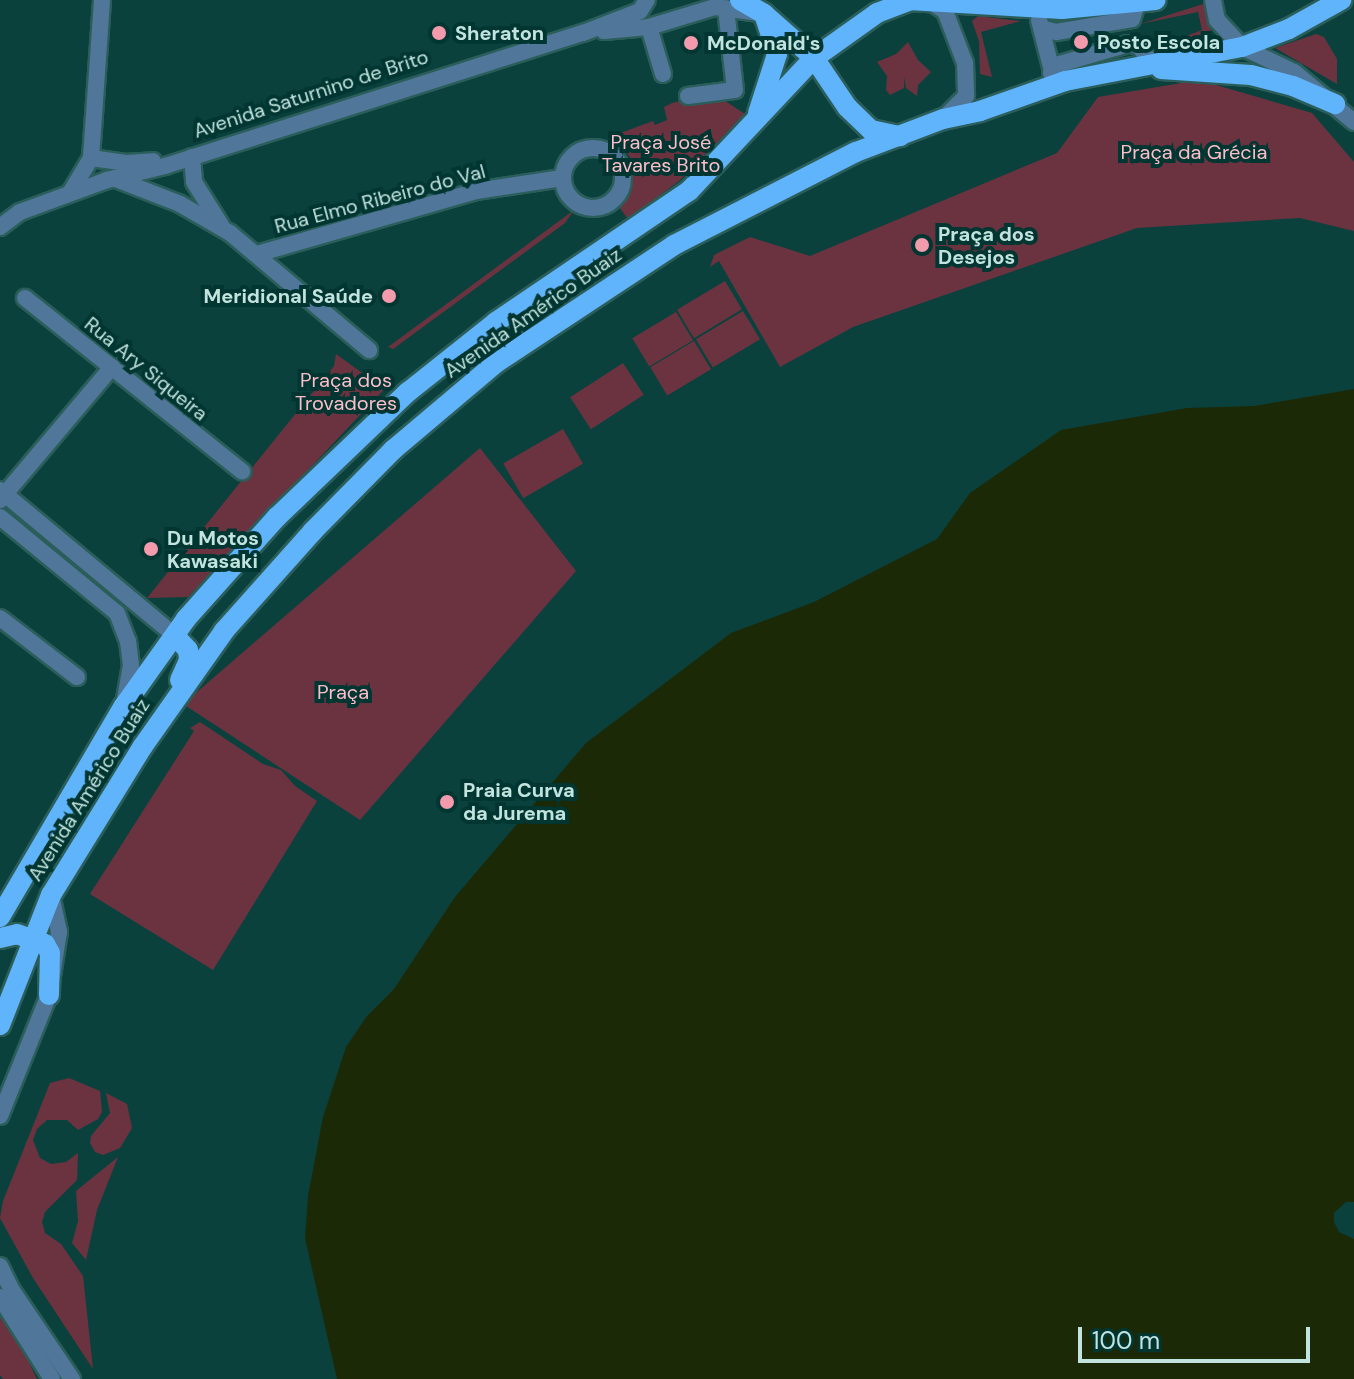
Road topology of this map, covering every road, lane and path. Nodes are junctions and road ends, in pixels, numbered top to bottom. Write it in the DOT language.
graph roads {
  1 [pos="102,0"];
  2 [pos="647,0"];
  3 [pos="1213,0"];
  4 [pos="1341,0"];
  5 [pos="917,1"];
  6 [pos="1147,2"];
  7 [pos="733,4"];
  8 [pos="764,14"];
  9 [pos="1039,18"];
  10 [pos="649,27"];
  11 [pos="583,33"];
  12 [pos="1242,47"];
  13 [pos="814,58"];
  14 [pos="1151,62"];
  15 [pos="1129,66"];
  16 [pos="663,74"];
  17 [pos="1054,79"];
  18 [pos="688,96"];
  19 [pos="1335,104"];
  20 [pos="943,119"];
  21 [pos="1354,122"];
  22 [pos="754,123"];
  23 [pos="900,136"];
  24 [pos="192,157"];
  25 [pos="91,158"];
  26 [pos="168,163"];
  27 [pos="562,178"];
  28 [pos="116,179"];
  29 [pos="70,193"];
  30 [pos="180,204"];
  31 [pos="1,225"];
  32 [pos="224,230"];
  33 [pos="257,254"];
  34 [pos="25,298"];
  35 [pos="369,350"];
  36 [pos="112,367"];
  37 [pos="242,471"];
  38 [pos="2,495"];
  39 [pos="0,517"];
  40 [pos="0,618"];
  41 [pos="175,636"];
  42 [pos="77,677"];
  43 [pos="124,706"];
  44 [pos="143,746"];
  45 [pos="51,895"];
  46 [pos="0,917"];
  47 [pos="0,938"];
  48 [pos="32,939"];
  49 [pos="49,995"];
  50 [pos="0,1025"];
  51 [pos="0,1116"];
  52 [pos="0,1266"];
  53 [pos="6,1293"];
  54 [pos="52,1379"];
  55 [pos="72,1379"];
  1 -- 25 [label="street"];
  2 -- 11 [label="street, Avenida Saturnino de Brito"];
  3 -- 12 [label="street"];
  4 -- 12 [label="main road"];
  5 -- 9 [label="main road"];
  5 -- 13 [label="main road, Avenida Américo Buaiz"];
  5 -- 20 [label="street"];
  6 -- 9 [label="main road"];
  7 -- 8 [label="main road"];
  7 -- 10 [label="street, Avenida Saturnino de Brito"];
  7 -- 18 [label="street"];
  8 -- 13 [label="main road"];
  8 -- 22 [label="main road"];
  9 -- 17 [label="street"];
  10 -- 11 [label="street, Avenida Saturnino de Brito"];
  10 -- 16 [label="street"];
  11 -- 24 [label="street, Avenida Saturnino de Brito"];
  12 -- 14 [label="main road, Avenida Américo Buaiz"];
  12 -- 19 [label="street"];
  13 -- 22 [label="main road, Avenida Américo Buaiz"];
  13 -- 23 [label="main road"];
  14 -- 15 [label="main road, Avenida Américo Buaiz"];
  14 -- 17 [label="street"];
  15 -- 17 [label="main road, Avenida Américo Buaiz"];
  15 -- 19 [label="main road"];
  17 -- 20 [label="main road, Avenida Américo Buaiz"];
  19 -- 21 [label="street"];
  20 -- 23 [label="main road, Avenida Américo Buaiz"];
  22 -- 41 [label="main road, Avenida Américo Buaiz"];
  23 -- 44 [label="main road, Avenida Américo Buaiz"];
  24 -- 26 [label="street, Avenida Saturnino de Brito"];
  24 -- 32 [label="street"];
  25 -- 26 [label="street, Avenida Saturnino de Brito"];
  25 -- 29 [label="street"];
  26 -- 28 [label="street, Avenida Saturnino de Brito"];
  26 -- 30 [label="street"];
  27 -- 33 [label="street, Rua Elmo Ribeiro do Val"];
  28 -- 29 [label="street, Avenida Saturnino de Brito"];
  28 -- 30 [label="street"];
  29 -- 31 [label="street, Avenida Saturnino de Brito"];
  30 -- 32 [label="street"];
  32 -- 33 [label="street"];
  33 -- 35 [label="street"];
  34 -- 36 [label="street, Rua Ary Siqueira"];
  36 -- 37 [label="street, Rua Ary Siqueira"];
  36 -- 38 [label="street"];
  38 -- 41 [label="street"];
  39 -- 43 [label="street"];
  40 -- 42 [label="street"];
  41 -- 43 [label="main road, Avenida Américo Buaiz"];
  41 -- 44 [label="main road"];
  43 -- 46 [label="main road, Avenida Américo Buaiz"];
  44 -- 45 [label="main road, Avenida Américo Buaiz"];
  45 -- 48 [label="main road, Avenida Américo Buaiz"];
  45 -- 49 [label="street"];
  47 -- 48 [label="main road"];
  48 -- 49 [label="main road"];
  48 -- 50 [label="main road, Avenida Américo Buaiz"];
  49 -- 51 [label="street"];
  52 -- 53 [label="street"];
  53 -- 54 [label="street"];
  53 -- 55 [label="street"];
}
